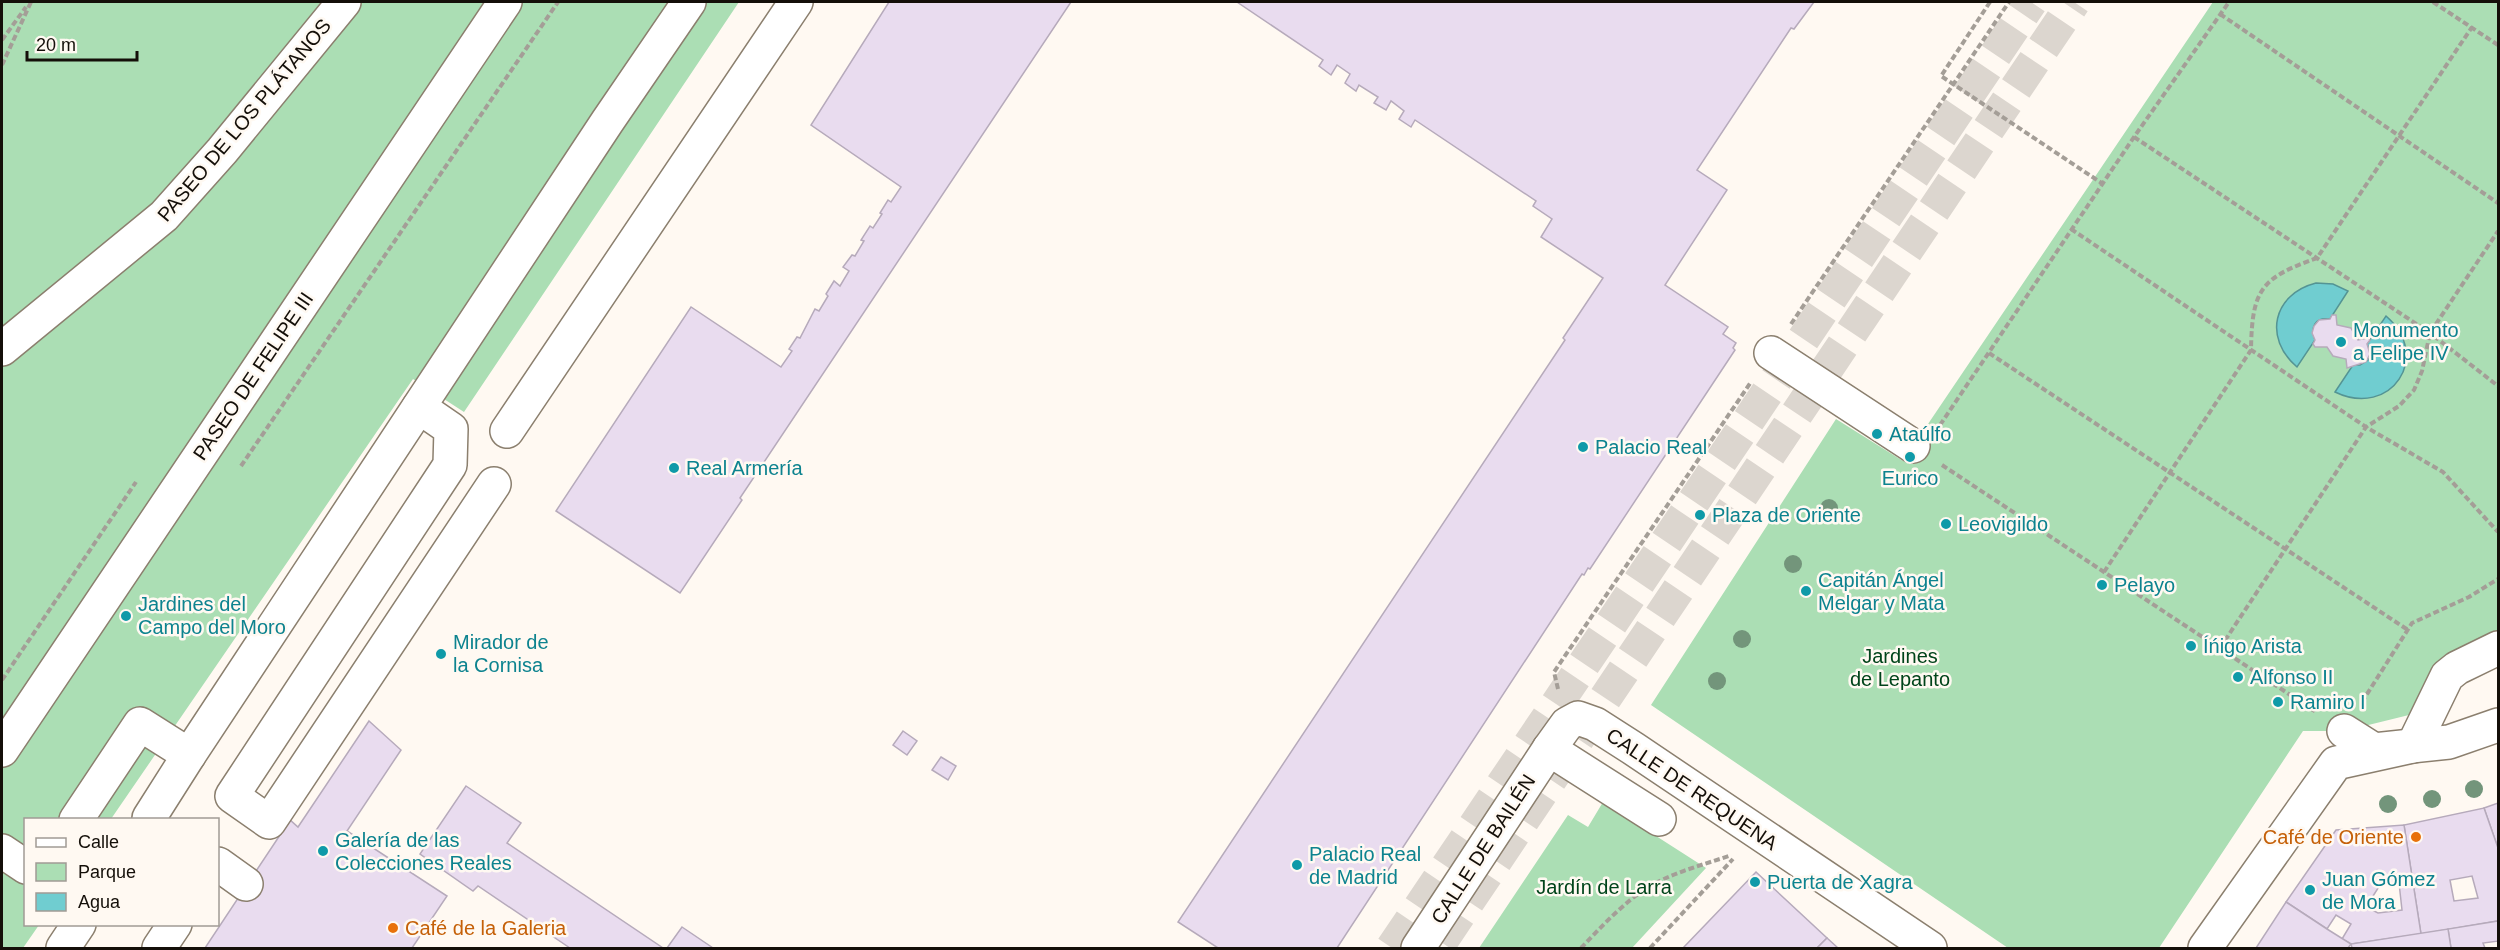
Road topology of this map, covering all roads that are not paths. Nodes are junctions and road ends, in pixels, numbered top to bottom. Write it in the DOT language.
graph roads {
  1 [pos="344,2"];
  2 [pos="505,2"];
  3 [pos="689,2"];
  4 [pos="796,2"];
  5 [pos="2,349"];
  6 [pos="1771,353"];
  7 [pos="419,407"];
  8 [pos="507,431"];
  9 [pos="1917,448"];
  10 [pos="494,484"];
  11 [pos="2499,648"];
  12 [pos="2499,725"];
  13 [pos="2344,731"];
  14 [pos="2413,746"];
  15 [pos="1549,749"];
  16 [pos="2,750"];
  17 [pos="189,755"];
  18 [pos="77,818"];
  19 [pos="150,818"];
  20 [pos="1659,819"];
  21 [pos="2,851"];
  22 [pos="219,865"];
  23 [pos="24,866"];
  24 [pos="246,884"];
  25 [pos="78,926"];
  26 [pos="174,926"];
  27 [pos="63,948"];
  28 [pos="159,948"];
  29 [pos="1418,948"];
  30 [pos="1930,948"];
  31 [pos="2205,948"];
  1 -- 5 [label="street, PASEO DE LOS PLÁTANOS"];
  2 -- 16 [label="street, PASEO DE FELIPE III"];
  3 -- 7 [label="street"];
  4 -- 8 [label="street"];
  6 -- 9 [label="street"];
  7 -- 10 [label="street"];
  7 -- 17 [label="street"];
  11 -- 14 [label="street"];
  12 -- 14 [label="street"];
  13 -- 14 [label="street"];
  14 -- 31 [label="street"];
  15 -- 20 [label="street"];
  15 -- 29 [label="street, CALLE DE BAILÉN"];
  15 -- 30 [label="street, CALLE DE REQUENA"];
  17 -- 18 [label="street"];
  17 -- 19 [label="street"];
  21 -- 23 [label="street"];
  22 -- 24 [label="street"];
  25 -- 27 [label="street"];
  26 -- 28 [label="street"];
}
